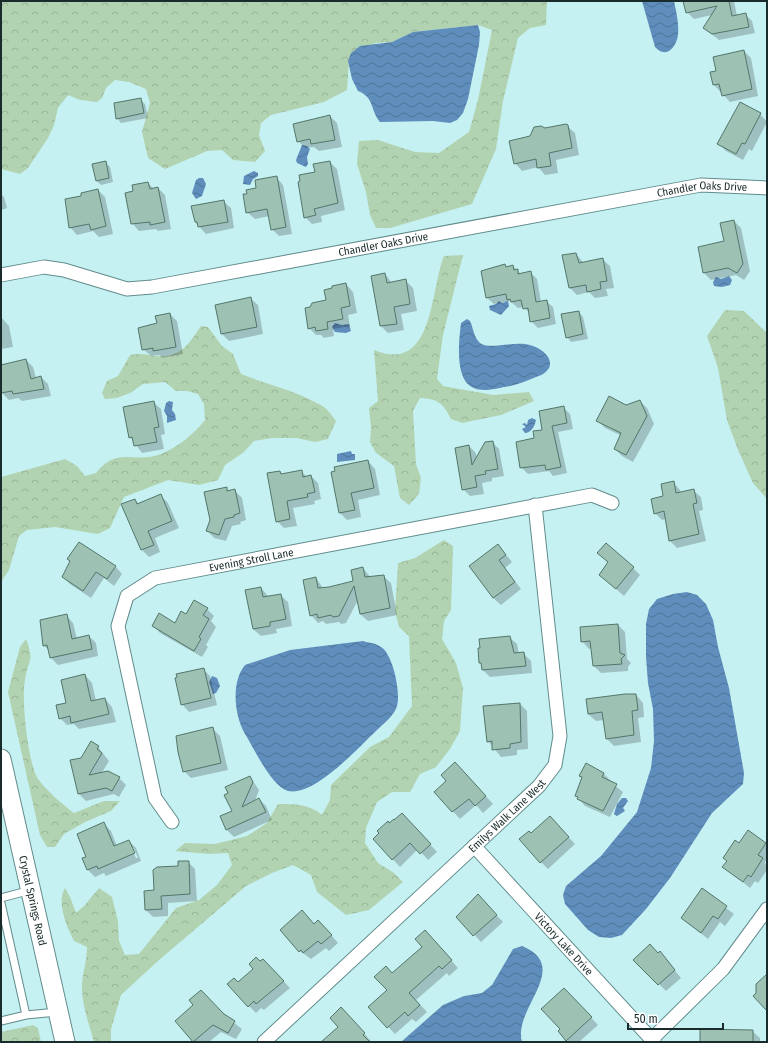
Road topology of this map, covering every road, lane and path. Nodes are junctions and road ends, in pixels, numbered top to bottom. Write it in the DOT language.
graph roads {
  1 [pos="767,188"];
  2 [pos="1,275"];
  3 [pos="612,502"];
  4 [pos="535,506"];
  5 [pos="1,760"];
  6 [pos="172,822"];
  7 [pos="474,846"];
  8 [pos="31,890"];
  9 [pos="1,898"];
  10 [pos="1,903"];
  11 [pos="767,909"];
  12 [pos="58,1012"];
  13 [pos="26,1015"];
  14 [pos="1,1021"];
  15 [pos="653,1041"];
  16 [pos="66,1042"];
  17 [pos="264,1042"];
  1 -- 2 [label="street, Chandler Oaks Drive"];
  3 -- 4 [label="street, Evening Stroll Lane"];
  4 -- 6 [label="street, Evening Stroll Lane"];
  4 -- 7 [label="street, Emilys Walk Lane West"];
  5 -- 8 [label="street, Crystal Springs Road"];
  7 -- 15 [label="street, Victory Lake Drive"];
  7 -- 17 [label="street, Emilys Walk Lane West"];
  8 -- 9 [label="lane"];
  8 -- 12 [label="street, Crystal Springs Road"];
  10 -- 13 [label="lane"];
  11 -- 15 [label="street"];
  12 -- 13 [label="lane"];
  12 -- 16 [label="street, Crystal Springs Road"];
  13 -- 14 [label="lane"];
}
